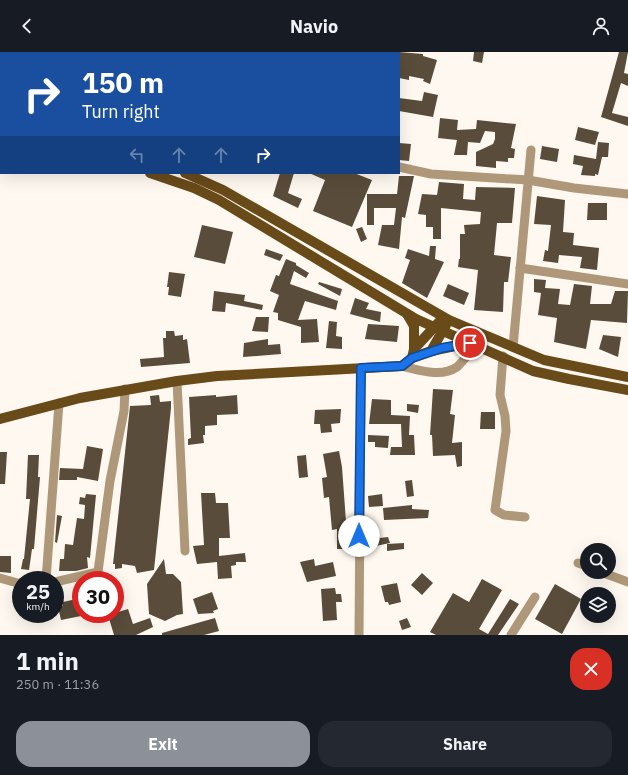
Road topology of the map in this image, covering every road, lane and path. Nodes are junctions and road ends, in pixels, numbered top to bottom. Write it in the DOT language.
graph roads {
  1 [pos="531,150"];
  2 [pos="400,167"];
  3 [pos="153,174"];
  4 [pos="187,174"];
  5 [pos="528,180"];
  6 [pos="628,194"];
  7 [pos="520,268"];
  8 [pos="628,284"];
  9 [pos="407,314"];
  10 [pos="446,318"];
  11 [pos="439,329"];
  12 [pos="473,344"];
  13 [pos="513,347"];
  14 [pos="431,351"];
  15 [pos="413,353"];
  16 [pos="503,356"];
  17 [pos="402,366"];
  18 [pos="361,368"];
  19 [pos="628,378"];
  20 [pos="177,381"];
  21 [pos="125,389"];
  22 [pos="628,390"];
  23 [pos="59,403"];
  24 [pos="0,419"];
  25 [pos="525,517"];
  26 [pos="185,551"];
  27 [pos="47,571"];
  28 [pos="0,578"];
  29 [pos="616,578"];
  30 [pos="64,580"];
  31 [pos="12,581"];
  32 [pos="628,582"];
  33 [pos="536,597"];
  34 [pos="359,635"];
  35 [pos="511,635"];
  1 -- 5 [label="street"];
  2 -- 5 [label="street"];
  3 -- 9 [label="main road"];
  4 -- 10 [label="main road"];
  5 -- 6 [label="street"];
  5 -- 7 [label="street"];
  7 -- 8 [label="street"];
  7 -- 13 [label="street"];
  9 -- 11 [label="main road"];
  9 -- 15 [label="main road"];
  10 -- 11 [label="main road"];
  10 -- 13 [label="main road"];
  11 -- 12 [label="main road"];
  11 -- 14 [label="main road"];
  11 -- 15 [label="main road"];
  12 -- 14 [label="main road"];
  12 -- 16 [label="main road"];
  12 -- 17 [label="street"];
  13 -- 19 [label="main road"];
  14 -- 15 [label="main road"];
  15 -- 17 [label="main road"];
  16 -- 22 [label="main road"];
  16 -- 25 [label="street"];
  17 -- 18 [label="main road"];
  18 -- 20 [label="main road"];
  18 -- 34 [label="street"];
  20 -- 21 [label="main road"];
  20 -- 26 [label="street"];
  21 -- 23 [label="main road"];
  21 -- 30 [label="street"];
  23 -- 24 [label="main road"];
  23 -- 27 [label="street"];
  28 -- 31 [label="street"];
  29 -- 32 [label="street"];
  33 -- 35 [label="street"];
}
